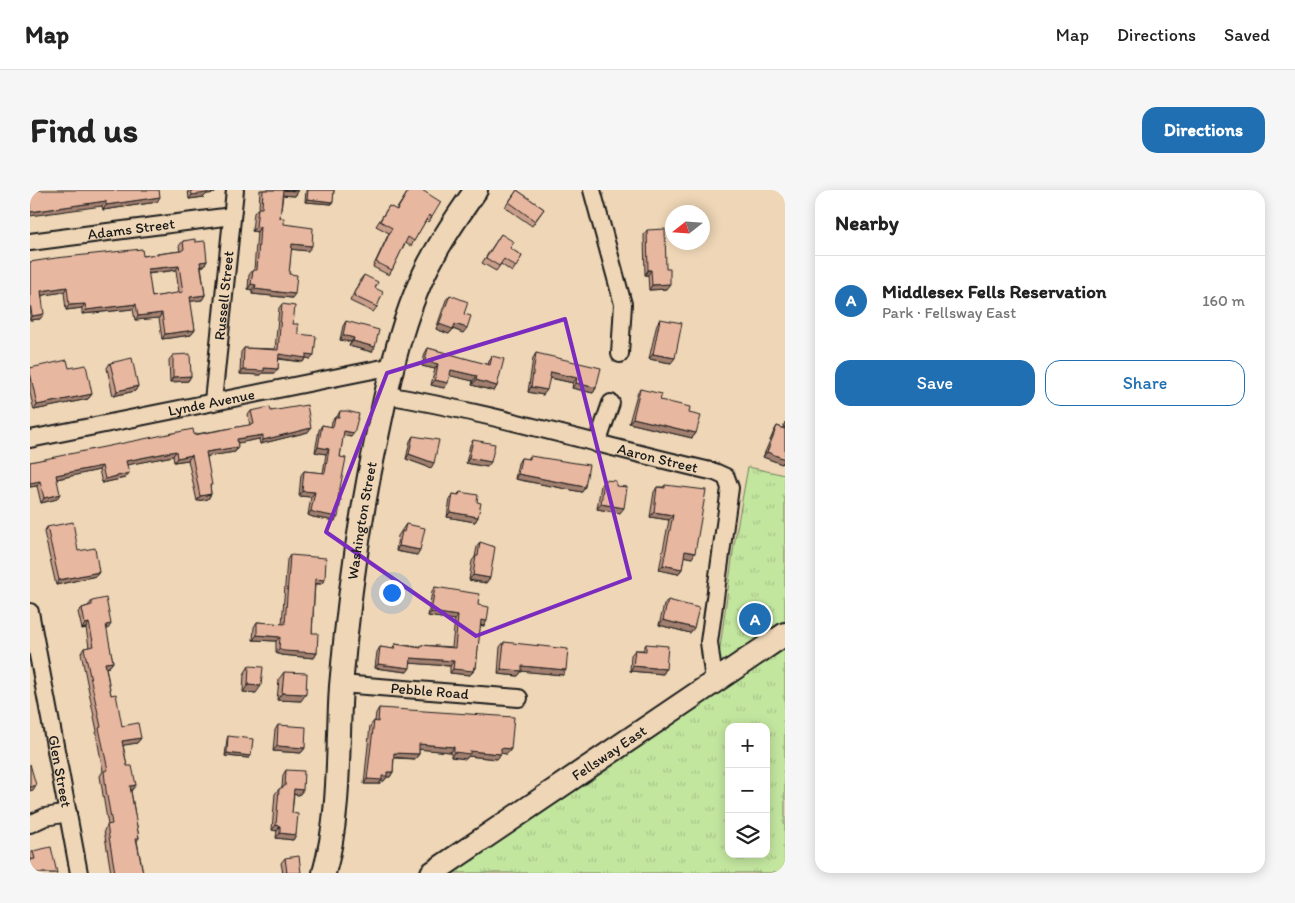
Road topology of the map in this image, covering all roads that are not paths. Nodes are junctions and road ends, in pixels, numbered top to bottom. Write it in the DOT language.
graph roads {
  1 [pos="235,190"];
  2 [pos="476,190"];
  3 [pos="592,190"];
  4 [pos="232,216"];
  5 [pos="30,242"];
  6 [pos="620,354"];
  7 [pos="393,366"];
  8 [pos="386,395"];
  9 [pos="214,401"];
  10 [pos="611,404"];
  11 [pos="30,439"];
  12 [pos="597,444"];
  13 [pos="30,612"];
  14 [pos="785,634"];
  15 [pos="32,639"];
  16 [pos="714,681"];
  17 [pos="342,684"];
  18 [pos="519,698"];
  19 [pos="68,813"];
  20 [pos="30,824"];
  21 [pos="79,873"];
  22 [pos="324,873"];
  23 [pos="432,873"];
  1 -- 4 [label="street, Russell Street"];
  2 -- 7 [label="main road, Washington Street"];
  3 -- 6 [label="street"];
  4 -- 5 [label="street, Adams Street"];
  4 -- 9 [label="street, Russell Street"];
  7 -- 8 [label="main road, Washington Street"];
  7 -- 9 [label="street, Lynde Avenue"];
  8 -- 12 [label="street, Aaron Street"];
  8 -- 17 [label="main road, Washington Street"];
  9 -- 11 [label="street, Lynde Avenue"];
  10 -- 12 [label="street"];
  12 -- 16 [label="street, Aaron Street"];
  13 -- 15 [label="street, Glen Street"];
  14 -- 16 [label="main road, Fellsway East"];
  15 -- 19 [label="street, Glen Street"];
  16 -- 23 [label="main road, Fellsway East"];
  17 -- 18 [label="street, Pebble Road"];
  17 -- 22 [label="main road, Washington Street"];
  19 -- 20 [label="street"];
  19 -- 21 [label="street, Glen Street"];
}
